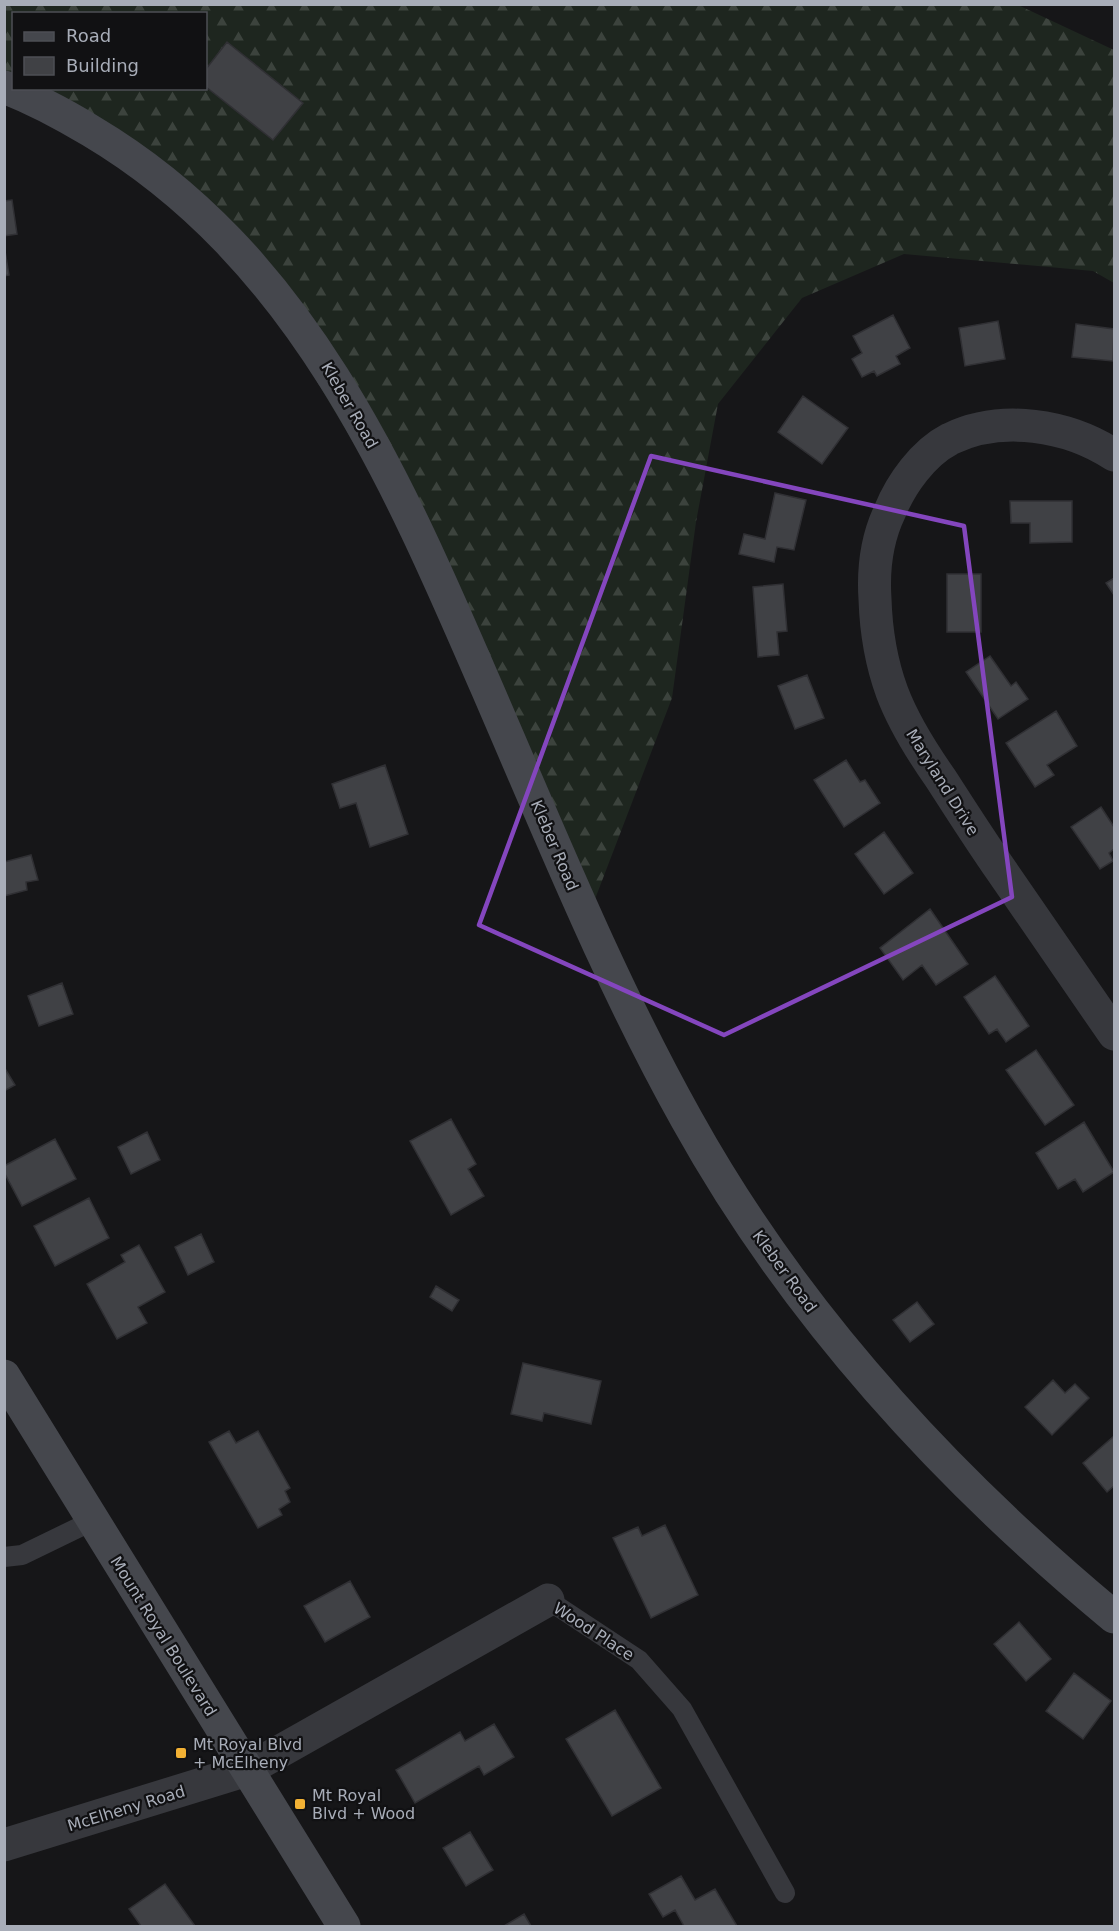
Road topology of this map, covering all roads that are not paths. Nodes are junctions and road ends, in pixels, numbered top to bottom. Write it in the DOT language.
graph roads {
  1 [pos="4,87"];
  2 [pos="1114,455"];
  3 [pos="1114,1034"];
  4 [pos="4,1376"];
  5 [pos="92,1521"];
  6 [pos="4,1557"];
  7 [pos="548,1600"];
  8 [pos="1114,1617"];
  9 [pos="247,1770"];
  10 [pos="4,1845"];
  11 [pos="785,1893"];
  12 [pos="344,1926"];
  1 -- 8 [label="street, Kleber Road"];
  2 -- 3 [label="street, Maryland Drive"];
  4 -- 5 [label="street, Mount Royal Boulevard"];
  5 -- 6 [label="lane"];
  5 -- 9 [label="street, Mount Royal Boulevard"];
  7 -- 9 [label="street, Wood Place"];
  7 -- 11 [label="lane, Wood Place"];
  9 -- 10 [label="street, McElheny Road"];
  9 -- 12 [label="street, Mount Royal Boulevard"];
}
